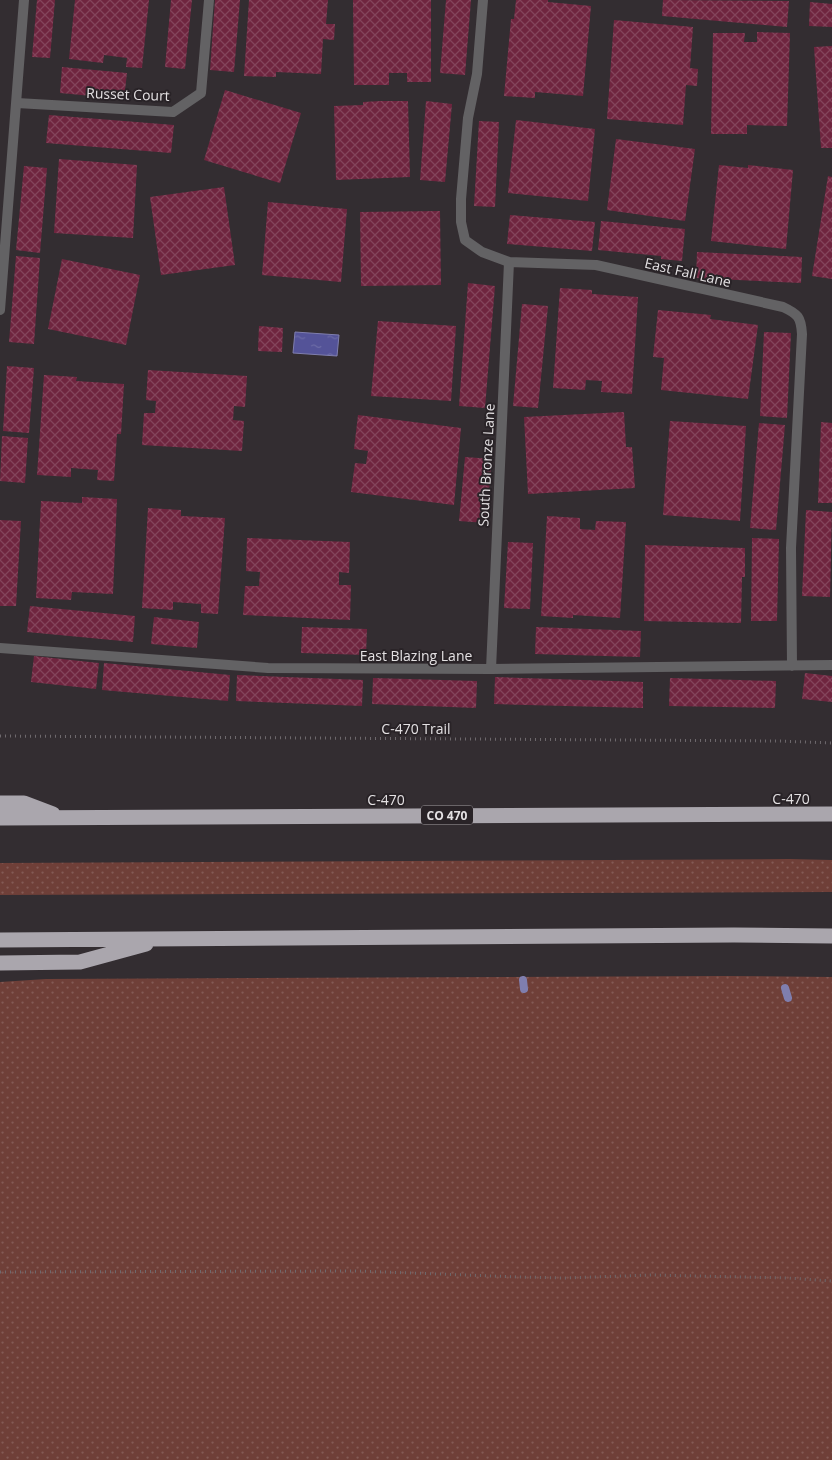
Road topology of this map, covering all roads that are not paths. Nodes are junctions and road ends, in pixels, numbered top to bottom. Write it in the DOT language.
graph roads {
  1 [pos="24,0"];
  2 [pos="209,0"];
  3 [pos="483,0"];
  4 [pos="17,103"];
  5 [pos="509,262"];
  6 [pos="0,310"];
  7 [pos="0,648"];
  8 [pos="832,665"];
  9 [pos="792,666"];
  10 [pos="491,669"];
  11 [pos="0,803"];
  12 [pos="832,814"];
  13 [pos="62,817"];
  14 [pos="0,818"];
  15 [pos="832,936"];
  16 [pos="168,939"];
  17 [pos="0,940"];
  18 [pos="0,963"];
  1 -- 4 [label="lane"];
  2 -- 4 [label="lane, Russet Court"];
  3 -- 5 [label="lane, East Fall Lane"];
  4 -- 6 [label="lane"];
  5 -- 9 [label="lane, East Fall Lane"];
  5 -- 10 [label="lane, South Bronze Lane"];
  7 -- 10 [label="lane, East Blazing Lane"];
  8 -- 9 [label="lane, East Blazing Lane"];
  9 -- 10 [label="lane, East Blazing Lane"];
  11 -- 13 [label="highway"];
  12 -- 13 [label="highway, C-470 / CO 470"];
  13 -- 14 [label="highway, C-470 / CO 470"];
  15 -- 16 [label="highway"];
  16 -- 17 [label="highway"];
  16 -- 18 [label="highway"];
}
